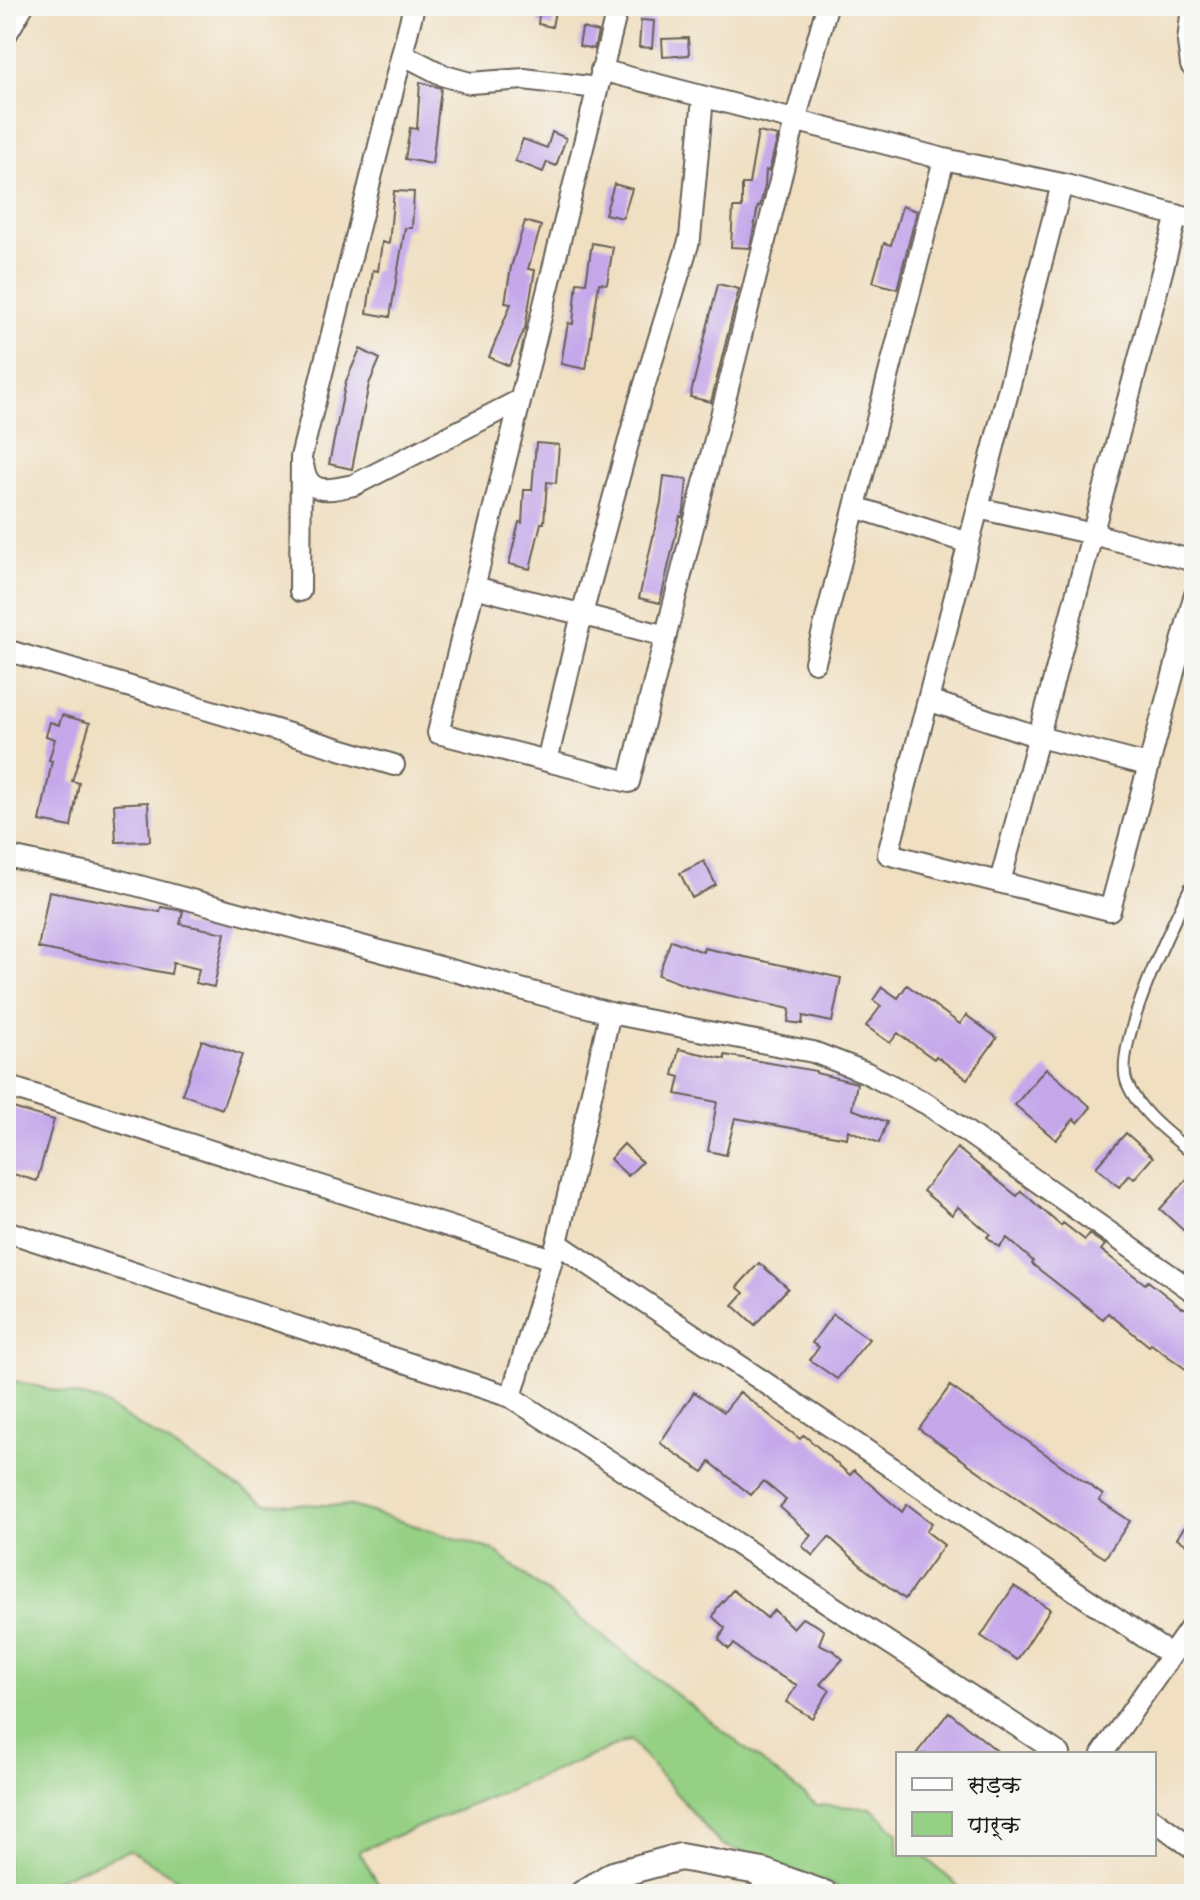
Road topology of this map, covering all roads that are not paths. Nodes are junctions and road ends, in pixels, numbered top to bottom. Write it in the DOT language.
graph roads {
  1 [pos="23,6"];
  2 [pos="414,6"];
  3 [pos="618,6"];
  4 [pos="827,6"];
  5 [pos="1192,6"];
  6 [pos="6,35"];
  7 [pos="402,54"];
  8 [pos="1194,67"];
  9 [pos="599,79"];
  10 [pos="703,97"];
  11 [pos="795,121"];
  12 [pos="944,159"];
  13 [pos="1062,184"];
  14 [pos="1185,218"];
  15 [pos="520,400"];
  16 [pos="301,457"];
  17 [pos="855,507"];
  18 [pos="978,508"];
  19 [pos="1093,534"];
  20 [pos="969,543"];
  21 [pos="1194,561"];
  22 [pos="474,587"];
  23 [pos="300,591"];
  24 [pos="1194,597"];
  25 [pos="582,614"];
  26 [pos="666,636"];
  27 [pos="6,650"];
  28 [pos="815,662"];
  29 [pos="928,700"];
  30 [pos="1039,737"];
  31 [pos="547,761"];
  32 [pos="394,765"];
  33 [pos="1148,765"];
  34 [pos="6,856"];
  35 [pos="1194,880"];
  36 [pos="1000,882"];
  37 [pos="610,1013"];
  38 [pos="6,1086"];
  39 [pos="1194,1155"];
  40 [pos="6,1231"];
  41 [pos="554,1251"];
  42 [pos="1194,1292"];
  43 [pos="511,1397"];
  44 [pos="1193,1626"];
  45 [pos="1171,1655"];
  46 [pos="1057,1752"];
  47 [pos="1103,1752"];
  48 [pos="1156,1821"];
  49 [pos="1194,1849"];
  50 [pos="761,1883"];
  51 [pos="583,1894"];
  52 [pos="824,1894"];
  1 -- 6 [label="street"];
  2 -- 7 [label="street"];
  3 -- 9 [label="street"];
  4 -- 11 [label="street"];
  5 -- 8 [label="street"];
  7 -- 9 [label="street"];
  7 -- 16 [label="street"];
  9 -- 10 [label="street"];
  9 -- 15 [label="street"];
  10 -- 11 [label="street"];
  10 -- 25 [label="street"];
  11 -- 12 [label="street"];
  11 -- 26 [label="street"];
  12 -- 13 [label="street"];
  12 -- 17 [label="street"];
  13 -- 14 [label="street"];
  13 -- 18 [label="street"];
  14 -- 19 [label="street"];
  15 -- 16 [label="street"];
  15 -- 22 [label="street"];
  16 -- 23 [label="street"];
  17 -- 20 [label="street"];
  17 -- 28 [label="street"];
  18 -- 19 [label="street"];
  18 -- 20 [label="street"];
  19 -- 21 [label="street"];
  19 -- 30 [label="street"];
  20 -- 29 [label="street"];
  22 -- 25 [label="street"];
  22 -- 31 [label="street"];
  24 -- 33 [label="street"];
  25 -- 26 [label="street"];
  25 -- 31 [label="street"];
  26 -- 31 [label="street"];
  27 -- 32 [label="street"];
  29 -- 30 [label="street"];
  29 -- 36 [label="street"];
  30 -- 33 [label="street"];
  30 -- 36 [label="street"];
  33 -- 36 [label="street"];
  34 -- 37 [label="street"];
  35 -- 39 [label="lane"];
  37 -- 41 [label="street"];
  37 -- 42 [label="street"];
  38 -- 41 [label="street"];
  40 -- 43 [label="street"];
  41 -- 43 [label="street"];
  41 -- 45 [label="street"];
  43 -- 46 [label="street"];
  44 -- 45 [label="street"];
  45 -- 47 [label="street"];
  48 -- 49 [label="street"];
  50 -- 51 [label="street"];
  50 -- 52 [label="street"];
}
